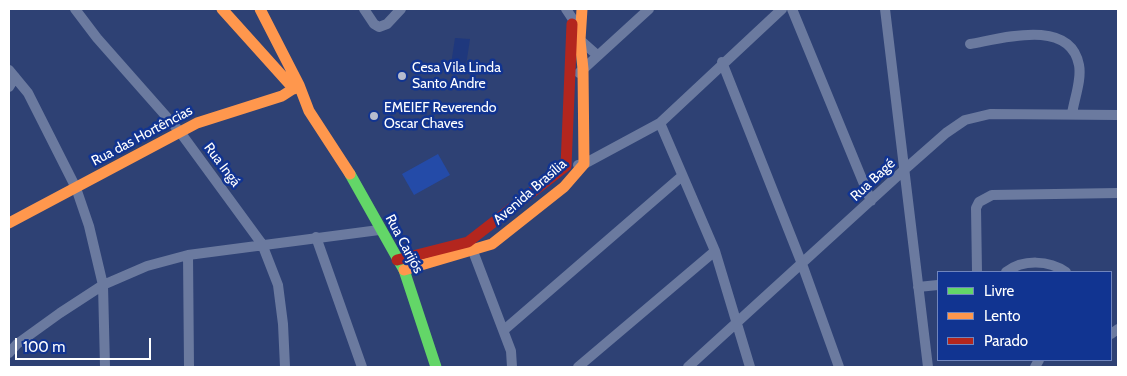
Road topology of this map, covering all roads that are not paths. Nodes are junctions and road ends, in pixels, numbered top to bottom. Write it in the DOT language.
graph roads {
  1 [pos="75,9"];
  2 [pos="222,9"];
  3 [pos="260,9"];
  4 [pos="364,9"];
  5 [pos="401,9"];
  6 [pos="582,9"];
  7 [pos="649,9"];
  8 [pos="782,9"];
  9 [pos="792,9"];
  10 [pos="885,9"];
  11 [pos="571,12"];
  12 [pos="580,40"];
  13 [pos="970,44"];
  14 [pos="597,55"];
  15 [pos="722,62"];
  16 [pos="583,69"];
  17 [pos="12,74"];
  18 [pos="569,81"];
  19 [pos="9,87"];
  20 [pos="297,87"];
  21 [pos="1072,114"];
  22 [pos="1118,115"];
  23 [pos="660,123"];
  24 [pos="180,132"];
  25 [pos="584,164"];
  26 [pos="566,166"];
  27 [pos="904,170"];
  28 [pos="682,176"];
  29 [pos="76,188"];
  30 [pos="1118,193"];
  31 [pos="872,201"];
  32 [pos="9,223"];
  33 [pos="379,230"];
  34 [pos="316,238"];
  35 [pos="262,244"];
  36 [pos="471,246"];
  37 [pos="715,251"];
  38 [pos="188,255"];
  39 [pos="397,260"];
  40 [pos="802,264"];
  41 [pos="404,270"];
  42 [pos="977,271"];
  43 [pos="1008,271"];
  44 [pos="1064,271"];
  45 [pos="937,285"];
  46 [pos="103,286"];
  47 [pos="918,287"];
  48 [pos="736,324"];
  49 [pos="504,330"];
  50 [pos="9,353"];
  51 [pos="104,367"];
  52 [pos="189,367"];
  53 [pos="285,367"];
  54 [pos="362,367"];
  55 [pos="436,367"];
  56 [pos="512,367"];
  57 [pos="578,367"];
  58 [pos="688,367"];
  59 [pos="750,367"];
  60 [pos="839,367"];
  61 [pos="928,367"];
  1 -- 24 [label="street, Rua Ingá"];
  2 -- 20 [label="main road, Rua Carijós"];
  3 -- 20 [label="main road, Rua Carijós"];
  4 -- 5 [label="street"];
  6 -- 12 [label="main road, Avenida Brasília"];
  7 -- 14 [label="street"];
  8 -- 15 [label="street"];
  9 -- 31 [label="street"];
  10 -- 27 [label="street"];
  11 -- 18 [label="main road, Avenida Brasília"];
  12 -- 14 [label="street"];
  12 -- 16 [label="main road, Avenida Brasília"];
  13 -- 21 [label="street"];
  14 -- 16 [label="street"];
  15 -- 23 [label="street"];
  15 -- 40 [label="street"];
  16 -- 18 [label="street"];
  16 -- 25 [label="main road, Avenida Brasília"];
  17 -- 19 [label="street"];
  17 -- 29 [label="street"];
  18 -- 26 [label="main road, Avenida Brasília"];
  20 -- 24 [label="main road, Rua das Hortências"];
  20 -- 33 [label="main road, Rua Carijós"];
  21 -- 22 [label="street, Rua Bagé"];
  21 -- 27 [label="street, Rua Bagé"];
  23 -- 25 [label="street"];
  23 -- 28 [label="street"];
  24 -- 29 [label="main road, Rua das Hortências"];
  24 -- 35 [label="street, Rua Ingá"];
  25 -- 26 [label="street"];
  25 -- 36 [label="main road, Avenida Brasília"];
  26 -- 36 [label="main road, Avenida Brasília"];
  27 -- 31 [label="street, Rua Bagé"];
  27 -- 47 [label="street"];
  28 -- 37 [label="street"];
  28 -- 49 [label="street"];
  29 -- 32 [label="main road, Rua das Hortências"];
  29 -- 46 [label="street"];
  30 -- 42 [label="street"];
  31 -- 40 [label="street, Rua Bagé"];
  33 -- 34 [label="street"];
  33 -- 39 [label="main road, Rua Carijós"];
  34 -- 35 [label="street"];
  34 -- 54 [label="street"];
  35 -- 38 [label="street"];
  35 -- 53 [label="street, Rua Ingá"];
  36 -- 39 [label="main road, Avenida Brasília"];
  36 -- 41 [label="main road, Avenida Brasília"];
  36 -- 49 [label="street"];
  37 -- 48 [label="street"];
  37 -- 57 [label="street"];
  38 -- 46 [label="street"];
  38 -- 52 [label="street"];
  39 -- 41 [label="main road, Rua Carijós"];
  40 -- 48 [label="street, Rua Bagé"];
  40 -- 60 [label="street"];
  41 -- 55 [label="main road, Rua Carijós"];
  43 -- 44 [label="street"];
  45 -- 47 [label="street"];
  46 -- 50 [label="street"];
  46 -- 51 [label="street"];
  47 -- 61 [label="street"];
  48 -- 58 [label="street, Rua Bagé"];
  48 -- 59 [label="street"];
  49 -- 56 [label="street"];
}
